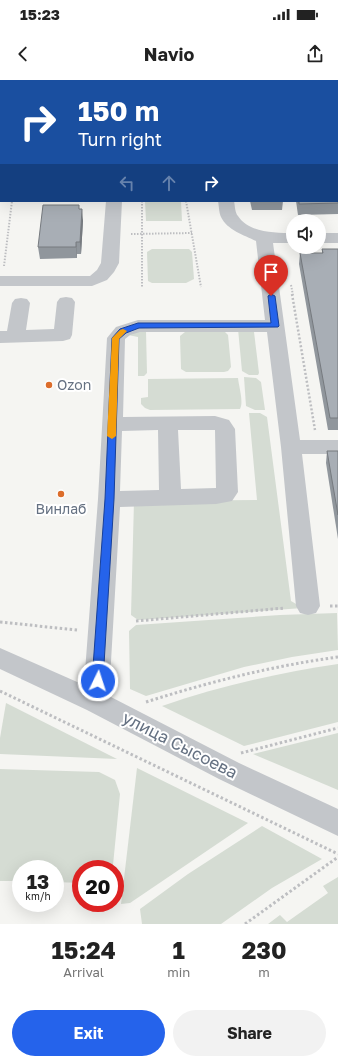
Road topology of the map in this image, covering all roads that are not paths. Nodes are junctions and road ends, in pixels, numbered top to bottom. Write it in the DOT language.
graph roads {
  1 [pos="114,202"];
  2 [pos="226,202"];
  3 [pos="264,238"];
  4 [pos="286,238"];
  5 [pos="326,238"];
  6 [pos="338,238"];
  7 [pos="2,274"];
  8 [pos="66,302"];
  9 [pos="21,303"];
  10 [pos="275,326"];
  11 [pos="8,337"];
  12 [pos="112,424"];
  13 [pos="168,424"];
  14 [pos="291,447"];
  15 [pos="338,447"];
  16 [pos="170,498"];
  17 [pos="109,499"];
  18 [pos="308,606"];
  19 [pos="0,658"];
  20 [pos="96,702"];
  21 [pos="338,823"];
  1 -- 7 [label="street"];
  2 -- 3 [label="street"];
  3 -- 4 [label="street"];
  3 -- 10 [label="street"];
  5 -- 6 [label="street"];
  8 -- 11 [label="street"];
  9 -- 11 [label="street"];
  10 -- 12 [label="street"];
  10 -- 14 [label="street"];
  12 -- 13 [label="street"];
  12 -- 17 [label="street"];
  13 -- 16 [label="street"];
  13 -- 16 [label="street"];
  14 -- 15 [label="street"];
  14 -- 18 [label="street"];
  16 -- 17 [label="street"];
  17 -- 20 [label="street"];
  19 -- 20 [label="street, улица Сысоева"];
  20 -- 21 [label="street, улица Сысоева"];
}
